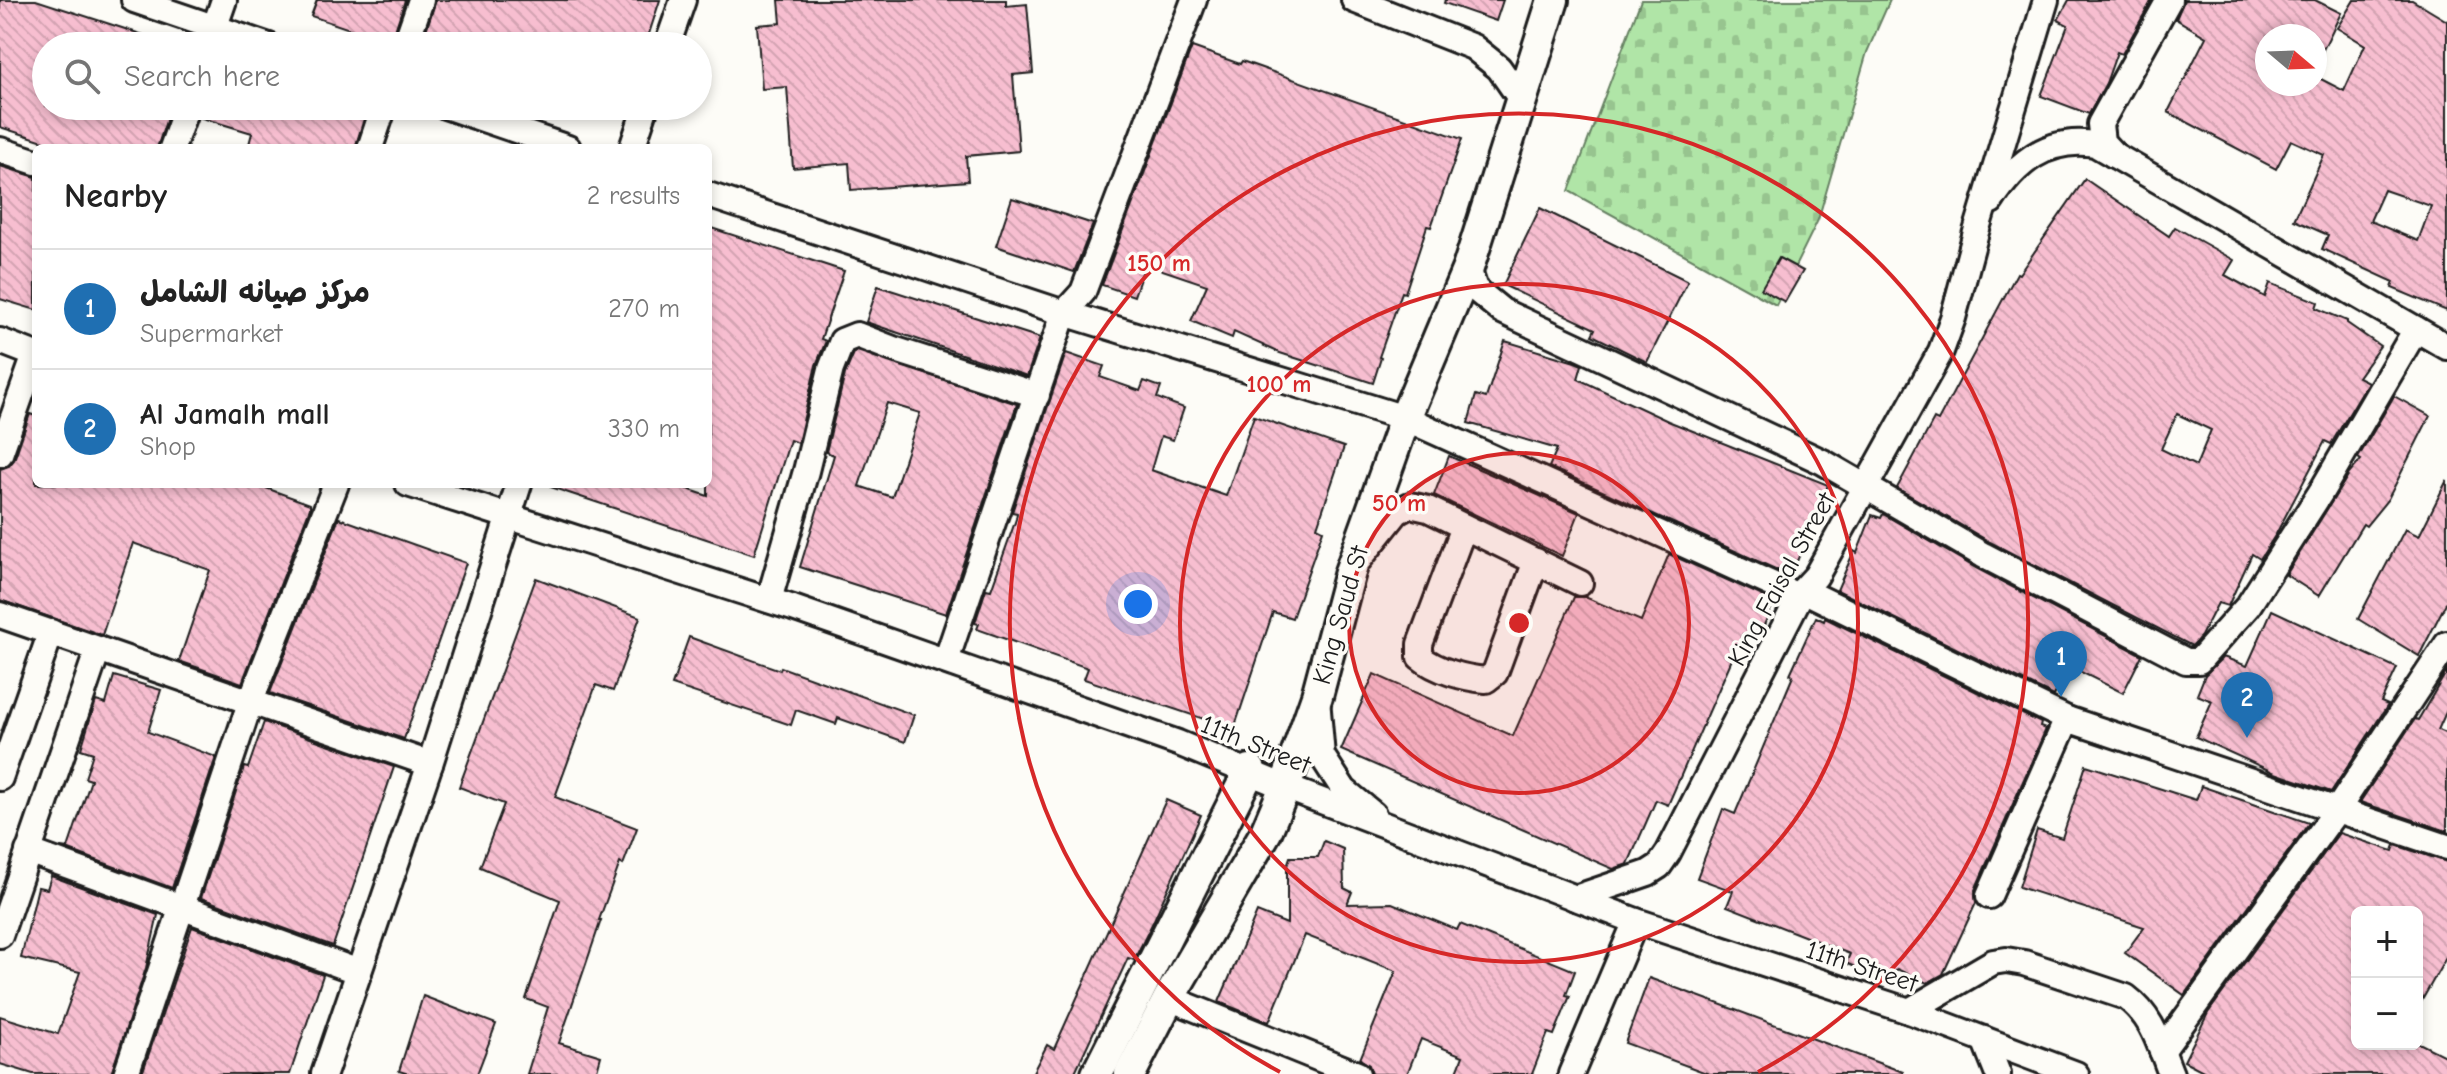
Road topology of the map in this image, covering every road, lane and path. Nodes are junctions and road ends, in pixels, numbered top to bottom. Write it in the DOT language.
graph roads {
  1 [pos="134,0"];
  2 [pos="224,0"];
  3 [pos="421,0"];
  4 [pos="683,0"];
  5 [pos="1194,0"];
  6 [pos="1354,0"];
  7 [pos="1553,0"];
  8 [pos="2046,0"];
  9 [pos="2169,0"];
  10 [pos="1386,6"];
  11 [pos="201,32"];
  12 [pos="213,32"];
  13 [pos="410,32"];
  14 [pos="672,32"];
  15 [pos="1522,101"];
  16 [pos="182,120"];
  17 [pos="379,120"];
  18 [pos="486,120"];
  19 [pos="641,120"];
  20 [pos="173,144"];
  21 [pos="371,144"];
  22 [pos="556,144"];
  23 [pos="633,144"];
  24 [pos="0,150"];
  25 [pos="2114,155"];
  26 [pos="32,161"];
  27 [pos="712,196"];
  28 [pos="1976,232"];
  29 [pos="1468,268"];
  30 [pos="1064,313"];
  31 [pos="2416,329"];
  32 [pos="0,341"];
  33 [pos="2447,347"];
  34 [pos="32,353"];
  35 [pos="32,366"];
  36 [pos="1037,395"];
  37 [pos="1405,418"];
  38 [pos="0,454"];
  39 [pos="1865,485"];
  40 [pos="334,488"];
  41 [pos="420,488"];
  42 [pos="518,488"];
  43 [pos="508,518"];
  44 [pos="1464,527"];
  45 [pos="1536,561"];
  46 [pos="1350,572"];
  47 [pos="1580,583"];
  48 [pos="1801,594"];
  49 [pos="769,600"];
  50 [pos="0,615"];
  51 [pos="51,632"];
  52 [pos="2447,644"];
  53 [pos="98,649"];
  54 [pos="946,661"];
  55 [pos="1317,696"];
  56 [pos="251,700"];
  57 [pos="2067,719"];
  58 [pos="430,764"];
  59 [pos="1250,770"];
  60 [pos="0,778"];
  61 [pos="1285,787"];
  62 [pos="2337,810"];
  63 [pos="1388,826"];
  64 [pos="2447,847"];
  65 [pos="28,851"];
  66 [pos="1989,896"];
  67 [pos="1575,898"];
  68 [pos="183,909"];
  69 [pos="1636,921"];
  70 [pos="0,935"];
  71 [pos="359,972"];
  72 [pos="1169,998"];
  73 [pos="1909,1011"];
  74 [pos="1984,1039"];
  75 [pos="2166,1063"];
  76 [pos="1580,1071"];
  77 [pos="126,1074"];
  78 [pos="324,1074"];
  79 [pos="1097,1074"];
  80 [pos="1130,1074"];
  81 [pos="1357,1074"];
  82 [pos="1998,1074"];
  83 [pos="2076,1074"];
  1 -- 11 [label="street"];
  2 -- 12 [label="street"];
  3 -- 13 [label="street"];
  4 -- 14 [label="street"];
  5 -- 30 [label="street"];
  6 -- 10 [label="street"];
  7 -- 15 [label="main road, King Saud St"];
  8 -- 28 [label="street"];
  9 -- 25 [label="street"];
  10 -- 15 [label="street"];
  15 -- 29 [label="main road, King Saud St"];
  16 -- 20 [label="street"];
  17 -- 21 [label="street"];
  18 -- 22 [label="street"];
  19 -- 23 [label="street"];
  24 -- 26 [label="street"];
  25 -- 28 [label="street"];
  25 -- 31 [label="street"];
  27 -- 30 [label="street"];
  28 -- 39 [label="street, King Faisal Street"];
  29 -- 37 [label="main road, King Saud St"];
  29 -- 39 [label="street"];
  30 -- 36 [label="street"];
  30 -- 37 [label="street"];
  31 -- 33 [label="street"];
  31 -- 39 [label="street"];
  32 -- 34 [label="street"];
  35 -- 38 [label="street"];
  36 -- 49 [label="street"];
  36 -- 54 [label="street"];
  37 -- 46 [label="main road, King Saud St"];
  37 -- 48 [label="street"];
  39 -- 48 [label="street, King Faisal Street"];
  40 -- 56 [label="street"];
  41 -- 43 [label="street, 11th Street"];
  42 -- 43 [label="street"];
  43 -- 49 [label="street, 11th Street"];
  43 -- 58 [label="street"];
  44 -- 45 [label="street"];
  44 -- 45 [label="street"];
  44 -- 46 [label="street"];
  45 -- 47 [label="street"];
  46 -- 55 [label="main road, King Saud St"];
  48 -- 57 [label="street"];
  48 -- 67 [label="street, King Faisal Street"];
  49 -- 54 [label="street, 11th Street"];
  50 -- 51 [label="street"];
  51 -- 53 [label="street"];
  51 -- 60 [label="street"];
  52 -- 62 [label="street"];
  53 -- 56 [label="street"];
  53 -- 65 [label="street"];
  54 -- 59 [label="street, 11th Street"];
  55 -- 61 [label="main road, King Saud St"];
  55 -- 63 [label="street"];
  56 -- 58 [label="street"];
  56 -- 68 [label="street"];
  57 -- 62 [label="street"];
  57 -- 66 [label="street"];
  58 -- 71 [label="street"];
  59 -- 61 [label="street, 11th Street"];
  59 -- 79 [label="main road"];
  61 -- 63 [label="street, 11th Street"];
  61 -- 72 [label="main road, King Saud St"];
  62 -- 64 [label="street"];
  62 -- 75 [label="street"];
  63 -- 67 [label="street, 11th Street"];
  65 -- 68 [label="street"];
  65 -- 70 [label="street"];
  67 -- 69 [label="street, 11th Street"];
  68 -- 71 [label="street"];
  68 -- 77 [label="street"];
  69 -- 73 [label="street, 11th Street"];
  69 -- 76 [label="street"];
  71 -- 78 [label="street"];
  72 -- 80 [label="main road, King Saud St"];
  72 -- 81 [label="street"];
  73 -- 74 [label="street, 11th Street"];
  73 -- 75 [label="street"];
  74 -- 82 [label="street"];
  74 -- 83 [label="street, 11th Street"];
}
